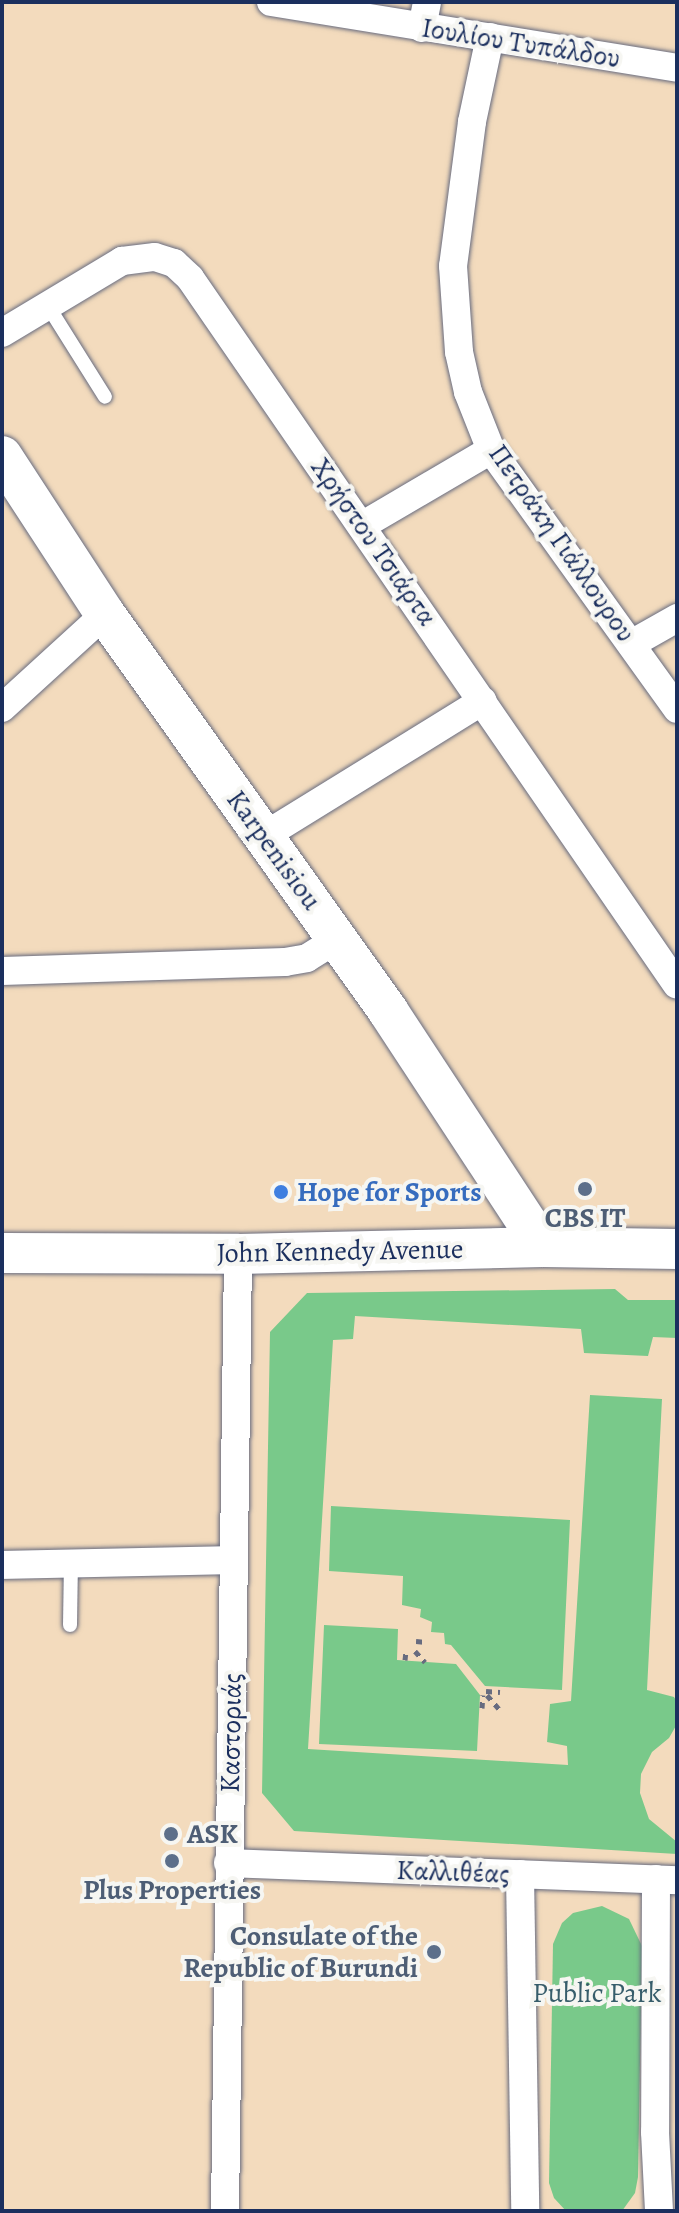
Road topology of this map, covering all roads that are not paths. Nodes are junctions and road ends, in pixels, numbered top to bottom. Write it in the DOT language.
graph roads {
  1 [pos="278,3"];
  2 [pos="425,15"];
  3 [pos="490,37"];
  4 [pos="677,68"];
  5 [pos="48,306"];
  6 [pos="2,333"];
  7 [pos="105,397"];
  8 [pos="491,450"];
  9 [pos="2,456"];
  10 [pos="363,525"];
  11 [pos="105,614"];
  12 [pos="677,618"];
  13 [pos="633,643"];
  14 [pos="483,701"];
  15 [pos="2,708"];
  16 [pos="677,709"];
  17 [pos="264,836"];
  18 [pos="338,939"];
  19 [pos="2,971"];
  20 [pos="677,985"];
  21 [pos="543,1247"];
  22 [pos="677,1249"];
  23 [pos="2,1253"];
  24 [pos="238,1254"];
  25 [pos="234,1560"];
  26 [pos="71,1564"];
  27 [pos="2,1565"];
  28 [pos="70,1625"];
  29 [pos="228,1863"];
  30 [pos="520,1874"];
  31 [pos="667,1880"];
  32 [pos="225,2211"];
  33 [pos="525,2211"];
  34 [pos="659,2211"];
  1 -- 2 [label="street, Ιουλίου Τυπάλδου"];
  2 -- 3 [label="street, Ιουλίου Τυπάλδου"];
  3 -- 4 [label="street, Ιουλίου Τυπάλδου"];
  3 -- 8 [label="street, Πετράκη Γιάλλουρου"];
  5 -- 6 [label="street, Χρήστου Τσιάρτα"];
  5 -- 7 [label="lane"];
  5 -- 10 [label="street, Χρήστου Τσιάρτα"];
  8 -- 10 [label="street"];
  8 -- 13 [label="street, Πετράκη Γιάλλουρου"];
  9 -- 11 [label="street, Karpenisiou"];
  10 -- 14 [label="street, Χρήστου Τσιάρτα"];
  11 -- 15 [label="street"];
  11 -- 17 [label="street, Karpenisiou"];
  12 -- 13 [label="street"];
  13 -- 16 [label="street, Πετράκη Γιάλλουρου"];
  14 -- 17 [label="street"];
  14 -- 20 [label="street, Χρήστου Τσιάρτα"];
  17 -- 18 [label="street, Karpenisiou"];
  18 -- 19 [label="street"];
  18 -- 21 [label="street, Karpenisiou"];
  21 -- 22 [label="street, John Kennedy Avenue"];
  21 -- 24 [label="street, John Kennedy Avenue"];
  23 -- 24 [label="street, John Kennedy Avenue"];
  24 -- 25 [label="street, Καστοριάς"];
  25 -- 26 [label="street"];
  25 -- 29 [label="street, Καστοριάς"];
  26 -- 27 [label="street"];
  26 -- 28 [label="lane"];
  29 -- 30 [label="street, Καλλιθέας"];
  29 -- 32 [label="street, Καστοριάς"];
  30 -- 31 [label="street, Καλλιθέας"];
  30 -- 33 [label="street"];
  31 -- 34 [label="street"];
}
